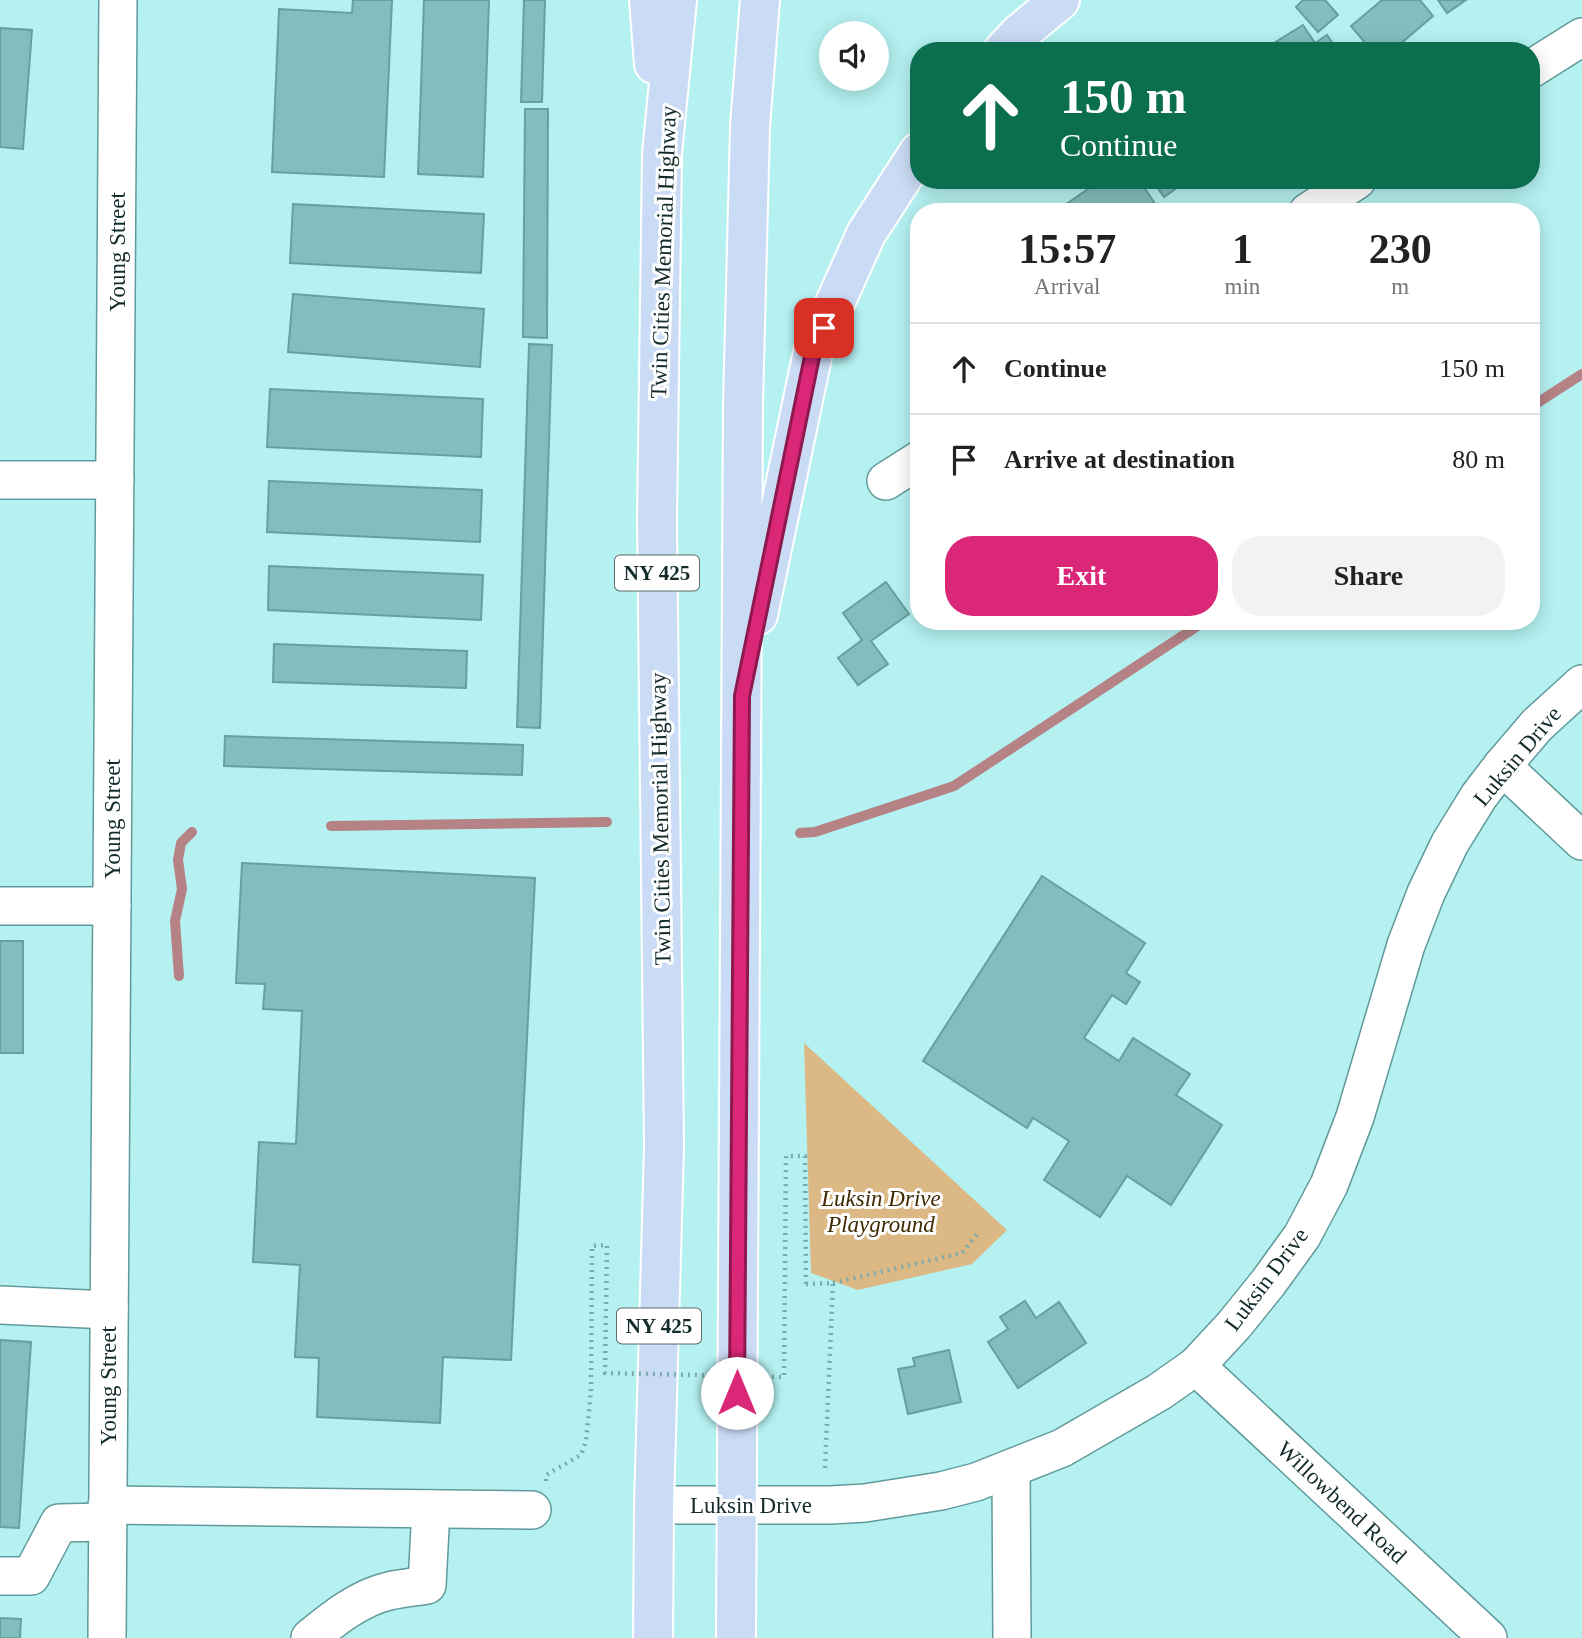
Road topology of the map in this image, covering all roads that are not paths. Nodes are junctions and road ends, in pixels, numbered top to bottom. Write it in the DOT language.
graph roads {
  1 [pos="118,0"];
  2 [pos="649,0"];
  3 [pos="677,0"];
  4 [pos="760,0"];
  5 [pos="1060,0"];
  6 [pos="1582,37"];
  7 [pos="1011,42"];
  8 [pos="1540,63"];
  9 [pos="662,154"];
  10 [pos="910,166"];
  11 [pos="1343,189"];
  12 [pos="1322,203"];
  13 [pos="910,466"];
  14 [pos="0,480"];
  15 [pos="115,480"];
  16 [pos="886,481"];
  17 [pos="1582,684"];
  18 [pos="742,696"];
  19 [pos="1502,766"];
  20 [pos="1582,841"];
  21 [pos="0,906"];
  22 [pos="112,906"];
  23 [pos="0,1305"];
  24 [pos="109,1310"];
  25 [pos="1196,1366"];
  26 [pos="1012,1469"];
  27 [pos="539,1499"];
  28 [pos="737,1504"];
  29 [pos="654,1505"];
  30 [pos="430,1509"];
  31 [pos="107,1513"];
  32 [pos="0,1576"];
  33 [pos="107,1638"];
  34 [pos="310,1638"];
  35 [pos="653,1638"];
  36 [pos="736,1638"];
  37 [pos="1012,1638"];
  38 [pos="1488,1638"];
  1 -- 15 [label="street, Young Street"];
  2 -- 9 [label="main road"];
  3 -- 9 [label="main road, Twin Cities Memorial Highway / NY 425"];
  4 -- 18 [label="main road"];
  5 -- 7 [label="main road"];
  6 -- 8 [label="street"];
  9 -- 29 [label="main road, Twin Cities Memorial Highway / NY 425"];
  10 -- 18 [label="main road"];
  11 -- 12 [label="street"];
  13 -- 16 [label="street"];
  14 -- 15 [label="street"];
  15 -- 22 [label="street, Young Street"];
  17 -- 19 [label="street, Luksin Drive"];
  18 -- 28 [label="main road"];
  19 -- 20 [label="street"];
  19 -- 25 [label="street, Luksin Drive"];
  21 -- 22 [label="street"];
  22 -- 24 [label="street, Young Street"];
  23 -- 24 [label="street"];
  24 -- 31 [label="street, Young Street"];
  25 -- 26 [label="street, Luksin Drive"];
  25 -- 38 [label="street, Willowbend Road"];
  26 -- 28 [label="street, Luksin Drive"];
  26 -- 37 [label="street"];
  27 -- 30 [label="street"];
  28 -- 29 [label="street, Luksin Drive"];
  28 -- 36 [label="main road"];
  29 -- 35 [label="main road, Twin Cities Memorial Highway / NY 425"];
  30 -- 31 [label="street"];
  30 -- 34 [label="street"];
  31 -- 32 [label="street"];
  31 -- 33 [label="street, Young Street"];
}
